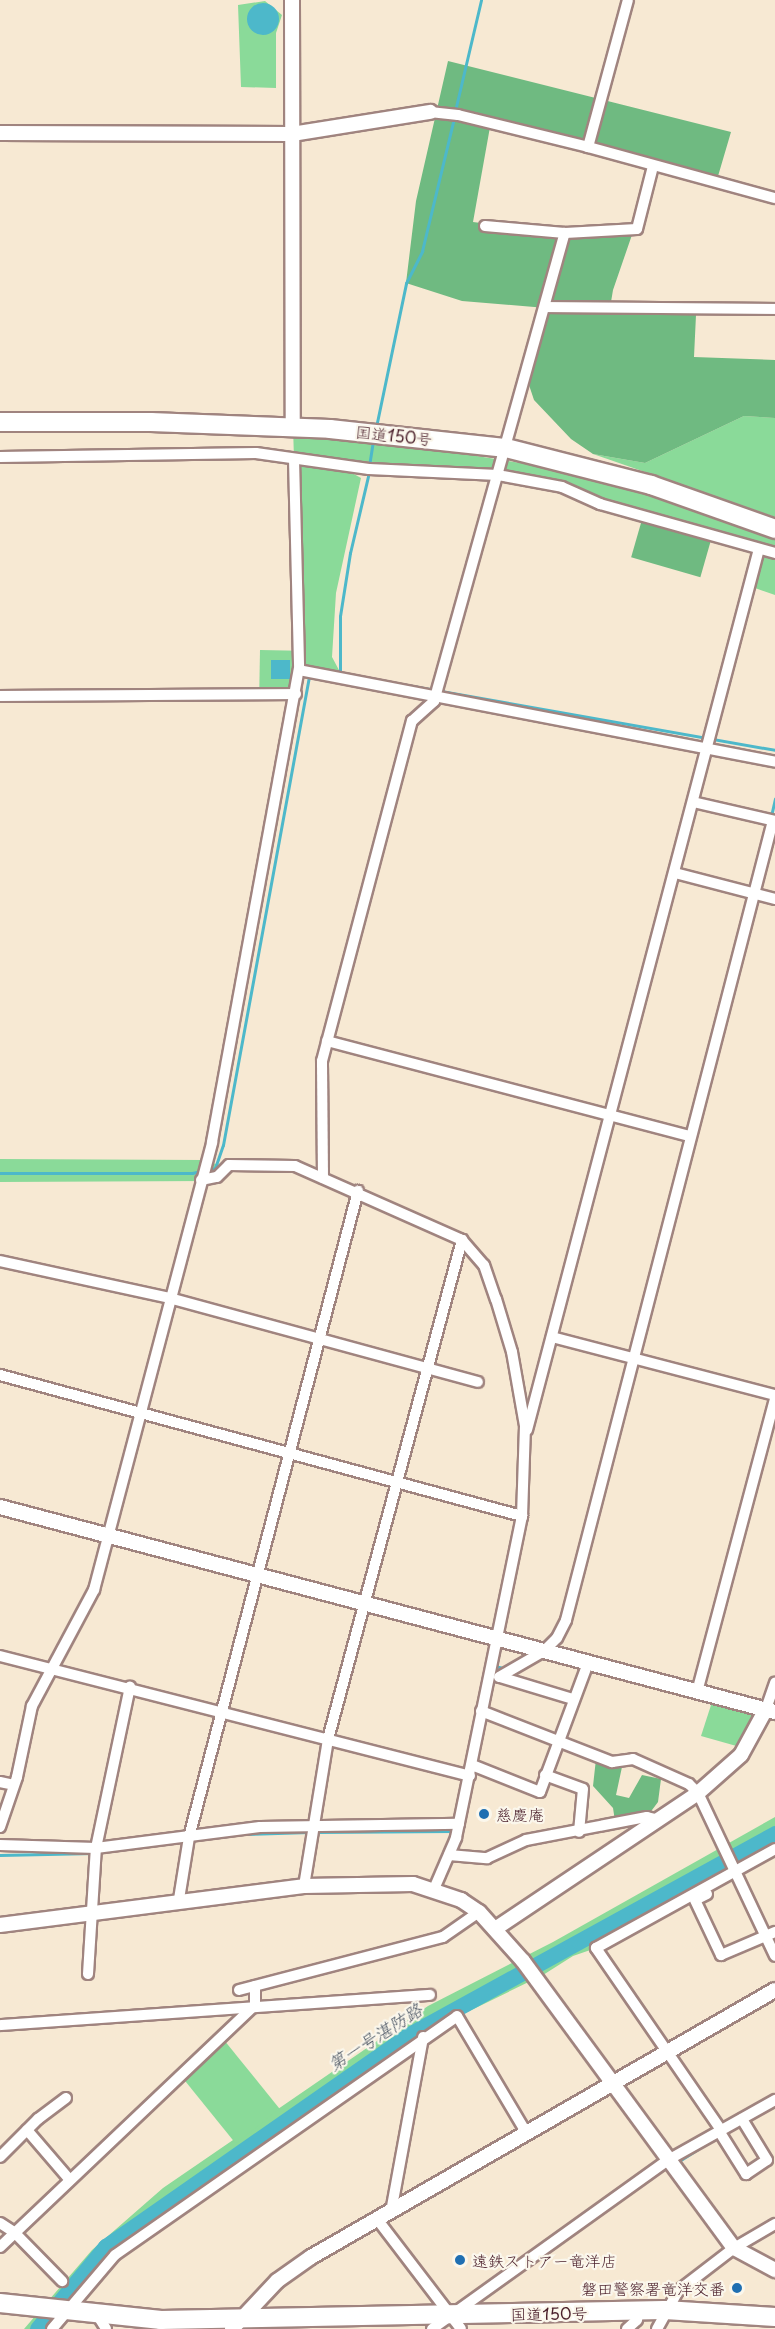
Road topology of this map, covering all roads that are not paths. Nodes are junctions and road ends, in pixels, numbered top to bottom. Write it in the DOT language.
graph roads {
  1 [pos="292,0"];
  2 [pos="627,0"];
  3 [pos="430,112"];
  4 [pos="0,133"];
  5 [pos="292,134"];
  6 [pos="588,147"];
  7 [pos="653,166"];
  8 [pos="775,198"];
  9 [pos="485,226"];
  10 [pos="565,233"];
  11 [pos="546,308"];
  12 [pos="775,309"];
  13 [pos="0,422"];
  14 [pos="293,427"];
  15 [pos="506,448"];
  16 [pos="0,457"];
  17 [pos="294,459"];
  18 [pos="498,475"];
  19 [pos="775,529"];
  20 [pos="759,549"];
  21 [pos="775,553"];
  22 [pos="308,672"];
  23 [pos="296,694"];
  24 [pos="0,696"];
  25 [pos="435,696"];
  26 [pos="707,750"];
  27 [pos="775,762"];
  28 [pos="693,802"];
  29 [pos="774,821"];
  30 [pos="675,873"];
  31 [pos="753,893"];
  32 [pos="775,899"];
  33 [pos="327,1041"];
  34 [pos="610,1116"];
  35 [pos="690,1136"];
  36 [pos="323,1178"];
  37 [pos="201,1180"];
  38 [pos="358,1191"];
  39 [pos="462,1240"];
  40 [pos="0,1261"];
  41 [pos="169,1298"];
  42 [pos="552,1337"];
  43 [pos="318,1338"];
  44 [pos="631,1358"];
  45 [pos="427,1368"];
  46 [pos="0,1375"];
  47 [pos="478,1382"];
  48 [pos="775,1397"];
  49 [pos="139,1413"];
  50 [pos="525,1439"];
  51 [pos="287,1452"];
  52 [pos="397,1481"];
  53 [pos="0,1507"];
  54 [pos="522,1516"];
  55 [pos="106,1536"];
  56 [pos="255,1575"];
  57 [pos="365,1604"];
  58 [pos="496,1638"];
  59 [pos="544,1651"];
  60 [pos="0,1656"];
  61 [pos="588,1663"];
  62 [pos="55,1668"];
  63 [pos="494,1675"];
  64 [pos="775,1683"];
  65 [pos="130,1687"];
  66 [pos="697,1692"];
  67 [pos="573,1699"];
  68 [pos="221,1711"];
  69 [pos="481,1711"];
  70 [pos="771,1711"];
  71 [pos="328,1739"];
  72 [pos="556,1741"];
  73 [pos="471,1771"];
  74 [pos="545,1774"];
  75 [pos="0,1782"];
  76 [pos="14,1785"];
  77 [pos="698,1793"];
  78 [pos="659,1820"];
  79 [pos="456,1824"];
  80 [pos="0,1827"];
  81 [pos="312,1831"];
  82 [pos="579,1833"];
  83 [pos="189,1838"];
  84 [pos="0,1845"];
  85 [pos="96,1848"];
  86 [pos="775,1849"];
  87 [pos="449,1855"];
  88 [pos="775,1856"];
  89 [pos="736,1871"];
  90 [pos="304,1886"];
  91 [pos="434,1889"];
  92 [pos="179,1899"];
  93 [pos="479,1912"];
  94 [pos="90,1916"];
  95 [pos="0,1924"];
  96 [pos="495,1929"];
  97 [pos="771,1934"];
  98 [pos="775,1956"];
  99 [pos="88,1974"];
  100 [pos="255,1986"];
  101 [pos="239,1990"];
  102 [pos="775,1990"];
  103 [pos="430,1995"];
  104 [pos="255,2006"];
  105 [pos="0,2025"];
  106 [pos="423,2037"];
  107 [pos="666,2054"];
  108 [pos="612,2085"];
  109 [pos="66,2098"];
  110 [pos="775,2100"];
  111 [pos="743,2120"];
  112 [pos="27,2130"];
  113 [pos="721,2133"];
  114 [pos="527,2134"];
  115 [pos="0,2157"];
  116 [pos="668,2160"];
  117 [pos="69,2179"];
  118 [pos="391,2212"];
  119 [pos="377,2219"];
  120 [pos="0,2223"];
  121 [pos="775,2224"];
  122 [pos="14,2232"];
  123 [pos="756,2235"];
  124 [pos="775,2235"];
  125 [pos="0,2247"];
  126 [pos="734,2248"];
  127 [pos="775,2271"];
  128 [pos="63,2281"];
  129 [pos="0,2303"];
  130 [pos="664,2310"];
  131 [pos="639,2311"];
  132 [pos="66,2312"];
  133 [pos="762,2320"];
  134 [pos="455,2322"];
  135 [pos="102,2323"];
  136 [pos="236,2326"];
  137 [pos="52,2329"];
  138 [pos="432,2329"];
  139 [pos="627,2329"];
  140 [pos="657,2329"];
  1 -- 5 [label="street"];
  2 -- 6 [label="street"];
  3 -- 5 [label="street"];
  3 -- 6 [label="street"];
  4 -- 5 [label="street"];
  5 -- 14 [label="street"];
  6 -- 7 [label="street"];
  7 -- 8 [label="street"];
  7 -- 10 [label="street"];
  9 -- 10 [label="street"];
  10 -- 11 [label="street"];
  11 -- 12 [label="street"];
  11 -- 15 [label="street"];
  13 -- 14 [label="highway, 国道150号"];
  14 -- 15 [label="highway, 国道150号"];
  15 -- 18 [label="street"];
  15 -- 19 [label="highway, 国道150号"];
  16 -- 17 [label="street"];
  17 -- 18 [label="street"];
  17 -- 22 [label="street"];
  18 -- 20 [label="street"];
  18 -- 25 [label="street"];
  20 -- 21 [label="street"];
  20 -- 26 [label="street"];
  22 -- 23 [label="street"];
  22 -- 25 [label="street"];
  23 -- 24 [label="street"];
  23 -- 37 [label="street"];
  25 -- 26 [label="street"];
  25 -- 33 [label="street"];
  26 -- 27 [label="street"];
  26 -- 28 [label="street"];
  28 -- 29 [label="street"];
  28 -- 30 [label="street"];
  29 -- 31 [label="street"];
  30 -- 31 [label="street"];
  30 -- 34 [label="street"];
  31 -- 32 [label="street"];
  31 -- 35 [label="street"];
  33 -- 34 [label="street"];
  33 -- 36 [label="street"];
  34 -- 35 [label="street"];
  34 -- 42 [label="street"];
  35 -- 44 [label="street"];
  36 -- 37 [label="street"];
  36 -- 38 [label="street"];
  37 -- 41 [label="street"];
  38 -- 39 [label="street"];
  38 -- 43 [label="street"];
  39 -- 45 [label="street"];
  39 -- 50 [label="street"];
  40 -- 41 [label="street"];
  41 -- 43 [label="street"];
  41 -- 49 [label="street"];
  42 -- 44 [label="street"];
  42 -- 50 [label="street"];
  43 -- 45 [label="street"];
  43 -- 51 [label="street"];
  44 -- 48 [label="street"];
  44 -- 59 [label="street"];
  45 -- 47 [label="street"];
  45 -- 52 [label="street"];
  46 -- 49 [label="street"];
  48 -- 66 [label="street"];
  49 -- 51 [label="street"];
  49 -- 55 [label="street"];
  50 -- 54 [label="street"];
  51 -- 52 [label="street"];
  51 -- 56 [label="street"];
  52 -- 54 [label="street"];
  52 -- 57 [label="street"];
  53 -- 55 [label="street"];
  54 -- 58 [label="street"];
  55 -- 56 [label="street"];
  55 -- 62 [label="street"];
  56 -- 57 [label="street"];
  56 -- 68 [label="street"];
  57 -- 58 [label="street"];
  57 -- 71 [label="street"];
  58 -- 59 [label="street"];
  58 -- 63 [label="street"];
  59 -- 61 [label="street"];
  59 -- 63 [label="street"];
  60 -- 62 [label="street"];
  61 -- 66 [label="street"];
  61 -- 67 [label="street"];
  62 -- 65 [label="street"];
  62 -- 76 [label="street"];
  63 -- 67 [label="street"];
  63 -- 69 [label="street"];
  64 -- 70 [label="street"];
  65 -- 68 [label="street"];
  65 -- 85 [label="street"];
  66 -- 70 [label="street"];
  67 -- 72 [label="street"];
  68 -- 71 [label="street"];
  68 -- 83 [label="street"];
  69 -- 72 [label="street"];
  69 -- 73 [label="street"];
  70 -- 77 [label="street"];
  71 -- 73 [label="street"];
  71 -- 81 [label="street"];
  72 -- 74 [label="street"];
  72 -- 77 [label="street"];
  73 -- 74 [label="street"];
  73 -- 79 [label="street"];
  74 -- 82 [label="street"];
  75 -- 76 [label="street"];
  76 -- 80 [label="street"];
  77 -- 78 [label="street"];
  77 -- 89 [label="street"];
  78 -- 82 [label="street"];
  78 -- 96 [label="street"];
  79 -- 81 [label="street"];
  79 -- 87 [label="street"];
  81 -- 83 [label="street"];
  81 -- 90 [label="street"];
  82 -- 87 [label="street"];
  83 -- 85 [label="street"];
  83 -- 92 [label="street"];
  84 -- 85 [label="street"];
  85 -- 94 [label="street"];
  86 -- 89 [label="street"];
  87 -- 91 [label="street"];
  88 -- 89 [label="street"];
  89 -- 97 [label="street"];
  89 -- 97 [label="street"];
  89 -- 107 [label="street"];
  90 -- 91 [label="street"];
  90 -- 92 [label="street"];
  91 -- 93 [label="street"];
  92 -- 94 [label="street"];
  93 -- 96 [label="street"];
  93 -- 100 [label="street"];
  94 -- 95 [label="street"];
  94 -- 99 [label="street"];
  96 -- 108 [label="street"];
  97 -- 98 [label="street"];
  100 -- 101 [label="street"];
  100 -- 104 [label="street"];
  102 -- 107 [label="street"];
  103 -- 104 [label="street"];
  104 -- 105 [label="street"];
  104 -- 117 [label="street"];
  106 -- 114 [label="street"];
  106 -- 118 [label="street"];
  106 -- 132 [label="street"];
  107 -- 108 [label="street"];
  107 -- 113 [label="street"];
  108 -- 114 [label="street"];
  108 -- 116 [label="street"];
  109 -- 112 [label="street"];
  110 -- 111 [label="street"];
  111 -- 113 [label="street"];
  111 -- 113 [label="street"];
  112 -- 115 [label="street"];
  112 -- 117 [label="street"];
  113 -- 116 [label="street"];
  114 -- 118 [label="street"];
  116 -- 126 [label="street"];
  116 -- 134 [label="street"];
  117 -- 122 [label="street"];
  118 -- 119 [label="street"];
  119 -- 134 [label="street"];
  119 -- 136 [label="street"];
  120 -- 122 [label="street"];
  121 -- 123 [label="street"];
  122 -- 125 [label="street"];
  122 -- 128 [label="street"];
  123 -- 124 [label="street"];
  123 -- 126 [label="street"];
  126 -- 127 [label="street"];
  126 -- 130 [label="street"];
  129 -- 132 [label="highway, 国道150号"];
  130 -- 131 [label="highway, 国道150号"];
  130 -- 133 [label="highway, 国道150号"];
  130 -- 140 [label="street"];
  131 -- 134 [label="highway, 国道150号"];
  131 -- 139 [label="street"];
  132 -- 135 [label="highway, 国道150号"];
  132 -- 137 [label="street"];
  134 -- 136 [label="highway, 国道150号"];
  134 -- 138 [label="street"];
  135 -- 136 [label="highway, 国道150号"];
}
